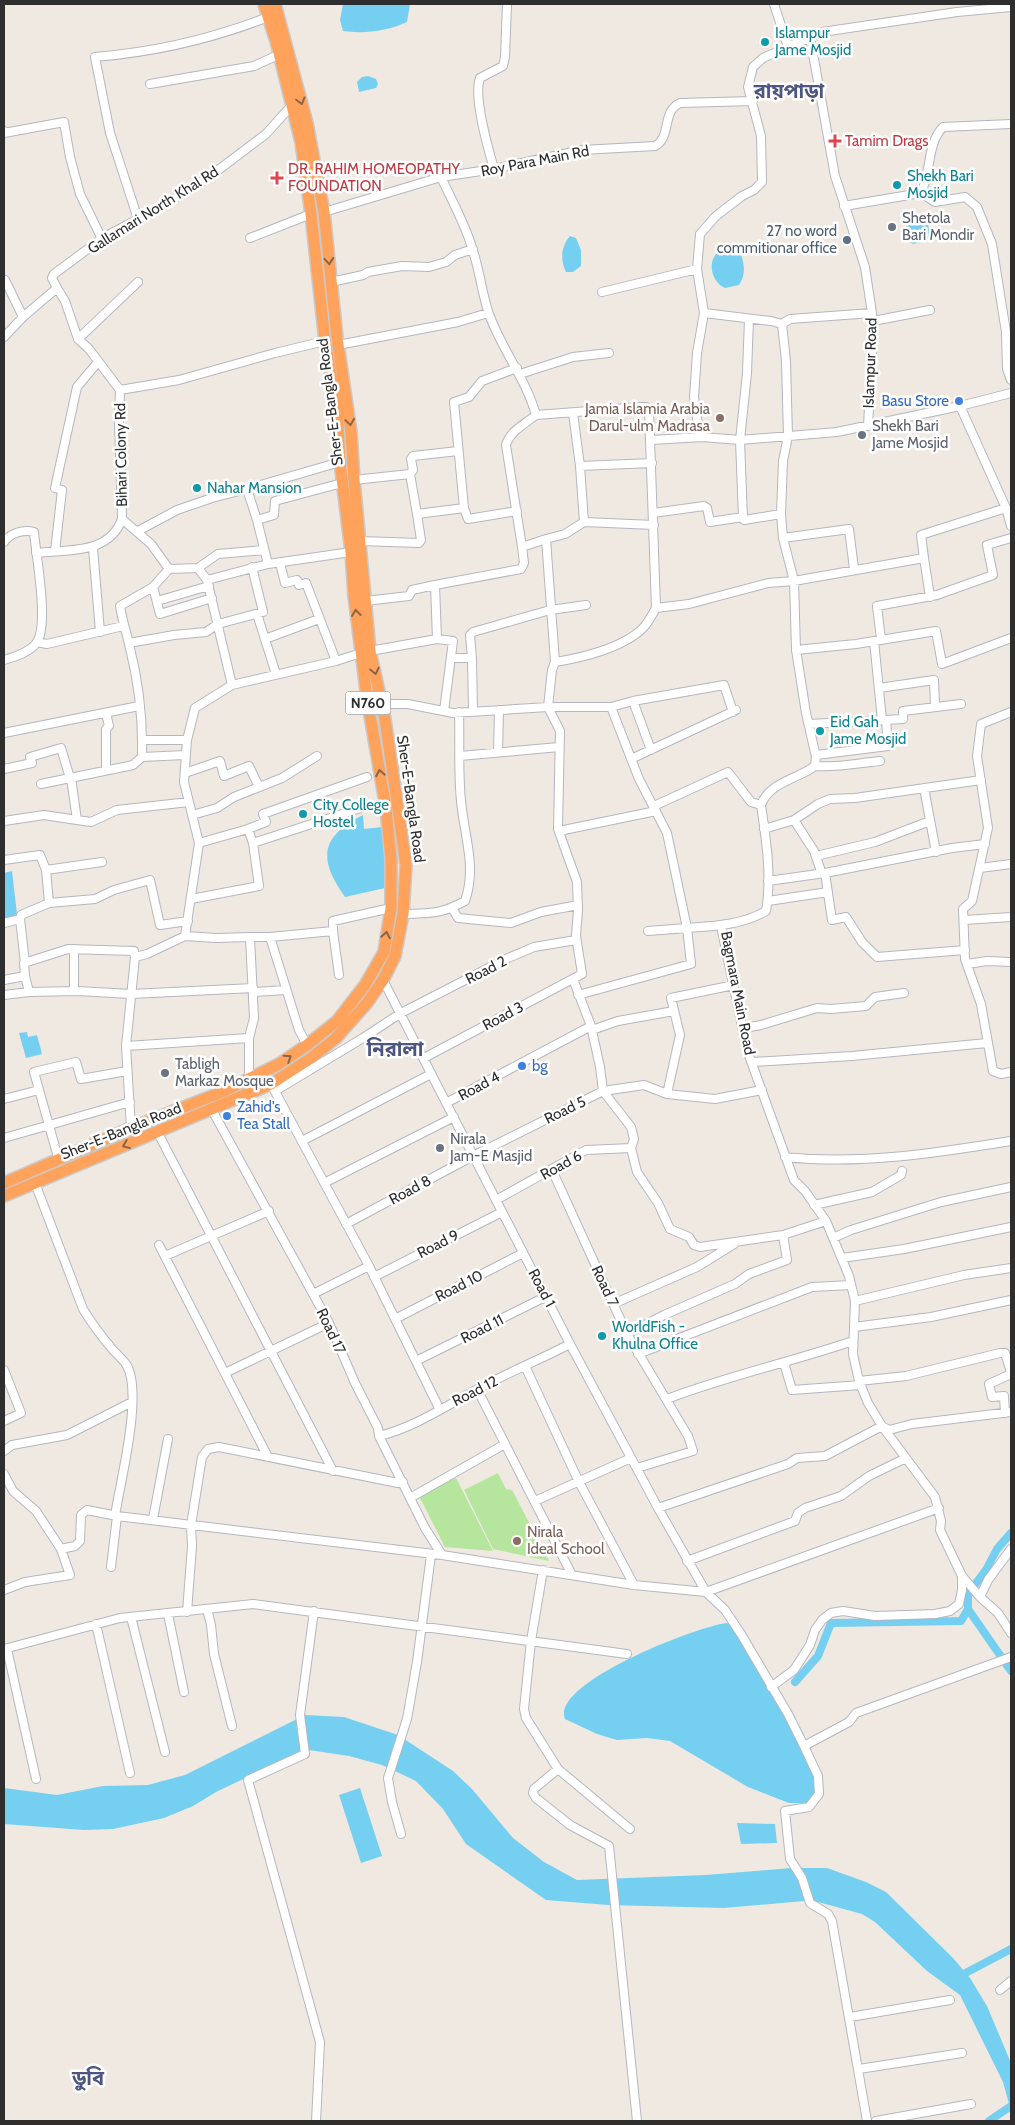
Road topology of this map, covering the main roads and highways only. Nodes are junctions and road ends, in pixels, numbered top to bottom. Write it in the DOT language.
graph roads {
  1 [pos="264,4"];
  2 [pos="275,4"];
  3 [pos="289,74"];
  4 [pos="339,350"];
  5 [pos="328,358"];
  6 [pos="348,482"];
  7 [pos="366,652"];
  8 [pos="385,719"];
  9 [pos="371,721"];
  10 [pos="392,807"];
  11 [pos="344,1012"];
  12 [pos="353,1020"];
  13 [pos="179,1109"];
  14 [pos="181,1123"];
  15 [pos="4,1183"];
  16 [pos="4,1196"];
  1 -- 3 [label="highway, Sher-E-Bangla Road / N760"];
  2 -- 3 [label="highway, Sher-E-Bangla Road / N760"];
  3 -- 4 [label="highway, Sher-E-Bangla Road / N760, one-way"];
  3 -- 5 [label="highway, Sher-E-Bangla Road / N760"];
  4 -- 5 [label="highway"];
  4 -- 6 [label="highway, Sher-E-Bangla Road / N760, one-way"];
  5 -- 6 [label="highway, Sher-E-Bangla Road / N760"];
  6 -- 7 [label="highway, Sher-E-Bangla Road / N760"];
  7 -- 6 [label="highway, Sher-E-Bangla Road / N760, one-way"];
  7 -- 8 [label="highway, Sher-E-Bangla Road / N760, one-way"];
  7 -- 9 [label="highway, Sher-E-Bangla Road / N760"];
  8 -- 9 [label="highway"];
  8 -- 10 [label="highway, Sher-E-Bangla Road / N760"];
  10 -- 9 [label="highway, Sher-E-Bangla Road / N760, one-way"];
  11 -- 10 [label="highway, Sher-E-Bangla Road / N760, one-way"];
  10 -- 12 [label="highway, Sher-E-Bangla Road / N760"];
  11 -- 12 [label="highway"];
  13 -- 11 [label="highway, Sher-E-Bangla Road / N760, one-way"];
  12 -- 14 [label="highway, Sher-E-Bangla Road / N760"];
  13 -- 14 [label="highway"];
  13 -- 15 [label="highway, Sher-E-Bangla Road / N760"];
  14 -- 16 [label="highway, Sher-E-Bangla Road / N760, one-way"];
}
